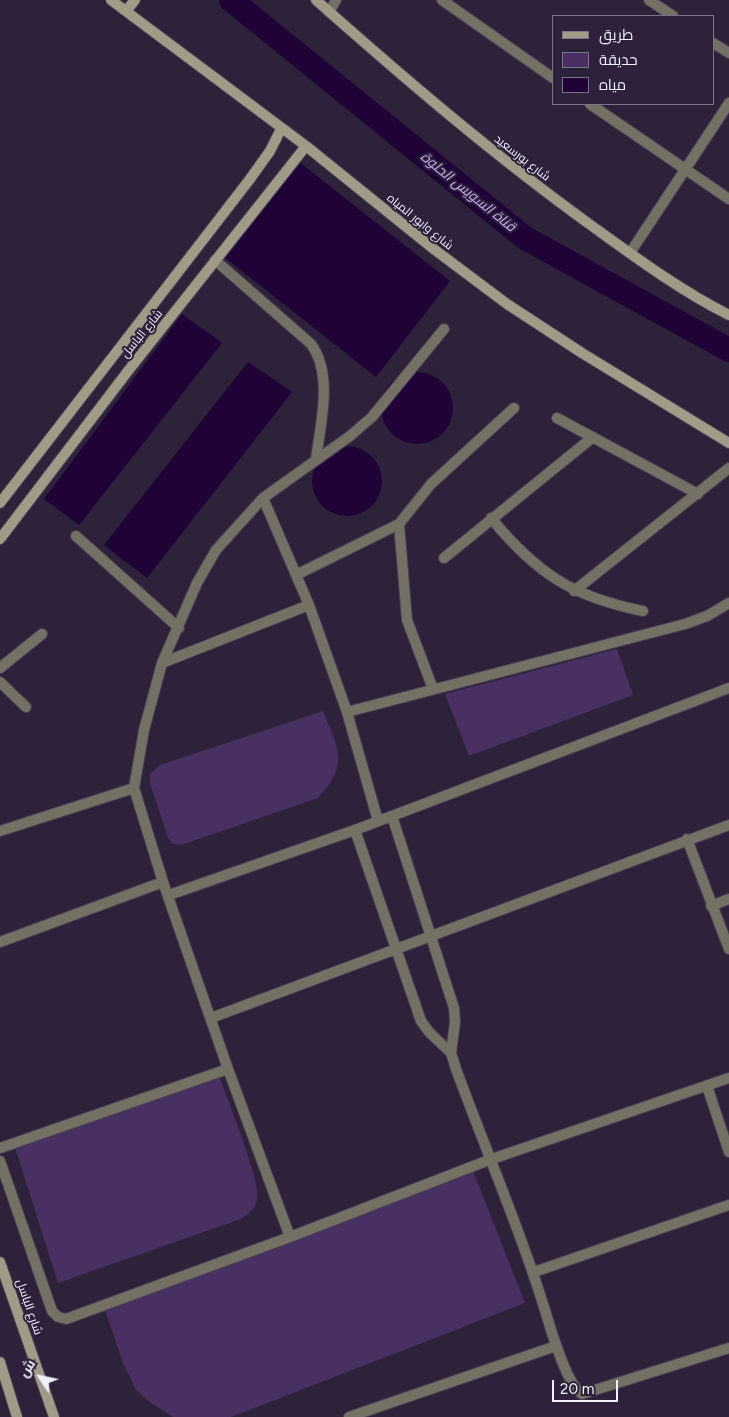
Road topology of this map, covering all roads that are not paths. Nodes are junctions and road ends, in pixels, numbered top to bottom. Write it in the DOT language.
graph roads {
  1 [pos="111,0"];
  2 [pos="135,0"];
  3 [pos="316,0"];
  4 [pos="336,0"];
  5 [pos="442,0"];
  6 [pos="653,1"];
  7 [pos="126,11"];
  8 [pos="329,12"];
  9 [pos="672,15"];
  10 [pos="714,42"];
  11 [pos="727,49"];
  12 [pos="552,77"];
  13 [pos="729,103"];
  14 [pos="591,105"];
  15 [pos="281,129"];
  16 [pos="306,146"];
  17 [pos="684,170"];
  18 [pos="729,198"];
  19 [pos="630,254"];
  20 [pos="215,260"];
  21 [pos="729,315"];
  22 [pos="444,329"];
  23 [pos="514,408"];
  24 [pos="557,418"];
  25 [pos="593,437"];
  26 [pos="729,443"];
  27 [pos="316,460"];
  28 [pos="729,468"];
  29 [pos="698,494"];
  30 [pos="263,498"];
  31 [pos="0,503"];
  32 [pos="491,518"];
  33 [pos="399,524"];
  34 [pos="76,536"];
  35 [pos="0,539"];
  36 [pos="444,558"];
  37 [pos="296,575"];
  38 [pos="574,591"];
  39 [pos="729,603"];
  40 [pos="309,606"];
  41 [pos="643,611"];
  42 [pos="179,628"];
  43 [pos="42,634"];
  44 [pos="162,664"];
  45 [pos="0,668"];
  46 [pos="0,682"];
  47 [pos="729,688"];
  48 [pos="433,689"];
  49 [pos="26,707"];
  50 [pos="347,712"];
  51 [pos="134,788"];
  52 [pos="392,816"];
  53 [pos="378,821"];
  54 [pos="729,825"];
  55 [pos="355,830"];
  56 [pos="0,831"];
  57 [pos="687,840"];
  58 [pos="164,882"];
  59 [pos="169,895"];
  60 [pos="729,899"];
  61 [pos="711,906"];
  62 [pos="431,936"];
  63 [pos="0,942"];
  64 [pos="396,949"];
  65 [pos="729,949"];
  66 [pos="211,1018"];
  67 [pos="451,1053"];
  68 [pos="228,1070"];
  69 [pos="729,1078"];
  70 [pos="707,1086"];
  71 [pos="0,1148"];
  72 [pos="729,1152"];
  73 [pos="489,1160"];
  74 [pos="0,1161"];
  75 [pos="729,1205"];
  76 [pos="290,1237"];
  77 [pos="0,1262"];
  78 [pos="534,1272"];
  79 [pos="556,1346"];
  80 [pos="729,1348"];
  81 [pos="1,1366"];
  82 [pos="17,1417"];
  83 [pos="54,1417"];
  84 [pos="349,1417"];
  1 -- 7 [label="main road, شارع وابور المياه"];
  2 -- 7 [label="main road"];
  3 -- 8 [label="main road, شارع بورسعيد"];
  4 -- 8 [label="street"];
  5 -- 12 [label="street"];
  6 -- 9 [label="street"];
  7 -- 15 [label="main road, شارع وابور المياه"];
  8 -- 19 [label="main road, شارع بورسعيد"];
  10 -- 11 [label="street"];
  13 -- 17 [label="street"];
  14 -- 17 [label="street"];
  15 -- 16 [label="main road, شارع وابور المياه"];
  15 -- 31 [label="main road, شارع الباسل"];
  16 -- 20 [label="main road, شارع الباسل"];
  16 -- 26 [label="main road, شارع وابور المياه"];
  17 -- 18 [label="street"];
  17 -- 19 [label="street"];
  19 -- 21 [label="main road, شارع بورسعيد"];
  20 -- 27 [label="street"];
  20 -- 35 [label="main road, شارع الباسل"];
  22 -- 27 [label="street"];
  23 -- 33 [label="street"];
  24 -- 25 [label="street"];
  25 -- 29 [label="street"];
  25 -- 32 [label="street"];
  27 -- 30 [label="street"];
  28 -- 29 [label="street"];
  29 -- 38 [label="street"];
  30 -- 37 [label="street"];
  30 -- 42 [label="street"];
  32 -- 36 [label="street"];
  32 -- 38 [label="street"];
  33 -- 37 [label="street"];
  33 -- 48 [label="street"];
  34 -- 42 [label="street"];
  37 -- 40 [label="street"];
  38 -- 41 [label="street"];
  39 -- 48 [label="street"];
  40 -- 44 [label="street"];
  40 -- 50 [label="street"];
  42 -- 44 [label="street"];
  43 -- 45 [label="street"];
  44 -- 51 [label="street"];
  46 -- 49 [label="street"];
  47 -- 52 [label="street"];
  48 -- 50 [label="street"];
  50 -- 53 [label="street"];
  51 -- 56 [label="street"];
  51 -- 58 [label="street"];
  52 -- 53 [label="street"];
  52 -- 62 [label="street"];
  53 -- 55 [label="street"];
  54 -- 57 [label="street"];
  55 -- 59 [label="street"];
  55 -- 64 [label="street"];
  57 -- 61 [label="street"];
  57 -- 62 [label="street"];
  58 -- 59 [label="street"];
  58 -- 63 [label="street"];
  59 -- 66 [label="street"];
  60 -- 61 [label="street"];
  61 -- 65 [label="street"];
  62 -- 64 [label="street"];
  62 -- 67 [label="street"];
  64 -- 66 [label="street"];
  64 -- 67 [label="street"];
  66 -- 68 [label="street"];
  67 -- 73 [label="street"];
  68 -- 71 [label="street"];
  68 -- 76 [label="street"];
  69 -- 70 [label="street"];
  70 -- 72 [label="street"];
  70 -- 73 [label="street"];
  73 -- 76 [label="street"];
  73 -- 78 [label="street"];
  74 -- 76 [label="street"];
  75 -- 78 [label="street"];
  77 -- 83 [label="main road, شارع الباسل"];
  78 -- 79 [label="street"];
  79 -- 80 [label="street"];
  79 -- 84 [label="street"];
  81 -- 82 [label="main road"];
}
